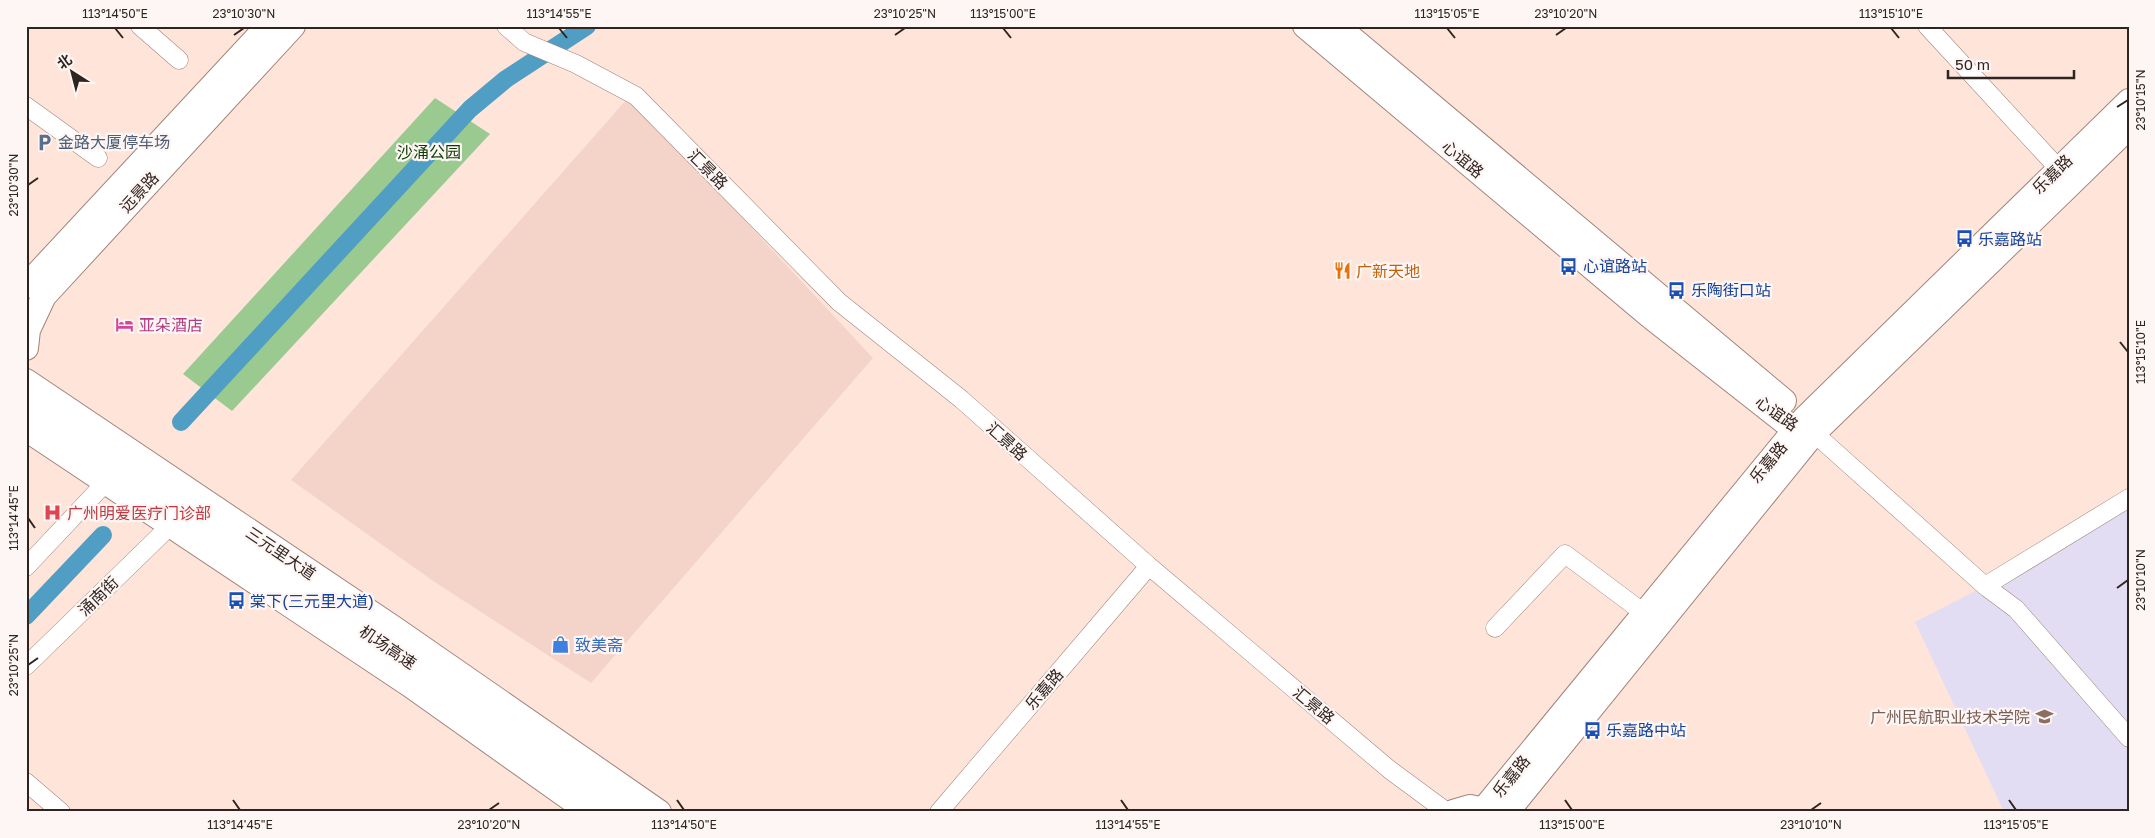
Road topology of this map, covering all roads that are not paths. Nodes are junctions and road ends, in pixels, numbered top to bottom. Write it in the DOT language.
graph roads {
  1 [pos="140,26"];
  2 [pos="268,26"];
  3 [pos="293,26"];
  4 [pos="506,26"];
  5 [pos="1305,26"];
  6 [pos="1337,26"];
  7 [pos="1928,26"];
  8 [pos="179,60"];
  9 [pos="2129,101"];
  10 [pos="26,106"];
  11 [pos="2129,127"];
  12 [pos="98,158"];
  13 [pos="2058,168"];
  14 [pos="26,286"];
  15 [pos="26,348"];
  16 [pos="29,390"];
  17 [pos="1805,427"];
  18 [pos="26,429"];
  19 [pos="106,482"];
  20 [pos="2129,498"];
  21 [pos="171,525"];
  22 [pos="26,566"];
  23 [pos="1149,566"];
  24 [pos="1986,586"];
  25 [pos="1644,613"];
  26 [pos="1495,628"];
  27 [pos="26,666"];
  28 [pos="2129,738"];
  29 [pos="26,782"];
  30 [pos="1484,811"];
  31 [pos="60,812"];
  32 [pos="589,812"];
  33 [pos="623,812"];
  34 [pos="659,812"];
  35 [pos="939,812"];
  36 [pos="1447,812"];
  37 [pos="1454,812"];
  38 [pos="1508,812"];
  1 -- 8 [label="street"];
  2 -- 14 [label="street, 远景路"];
  3 -- 15 [label="street, 远景路"];
  4 -- 23 [label="street, 汇景路"];
  5 -- 17 [label="street, 心谊路"];
  6 -- 17 [label="street, 心谊路"];
  7 -- 13 [label="street"];
  9 -- 13 [label="street, 乐嘉路"];
  10 -- 12 [label="street"];
  11 -- 17 [label="street, 乐嘉路"];
  13 -- 17 [label="street, 乐嘉路"];
  15 -- 16 [label="street, 远景路"];
  16 -- 33 [label="highway, 机场高速"];
  16 -- 34 [label="street, 三元里大道"];
  17 -- 24 [label="street"];
  17 -- 25 [label="street, 乐嘉路"];
  17 -- 38 [label="street, 乐嘉路"];
  18 -- 19 [label="street"];
  19 -- 21 [label="street"];
  19 -- 22 [label="street"];
  20 -- 24 [label="street"];
  21 -- 27 [label="street, 涌南街"];
  21 -- 32 [label="street"];
  23 -- 35 [label="street, 乐嘉路"];
  23 -- 36 [label="street, 汇景路"];
  24 -- 28 [label="street"];
  25 -- 26 [label="street"];
  25 -- 30 [label="street, 乐嘉路"];
  29 -- 31 [label="street"];
  30 -- 37 [label="street, 乐嘉路"];
}
